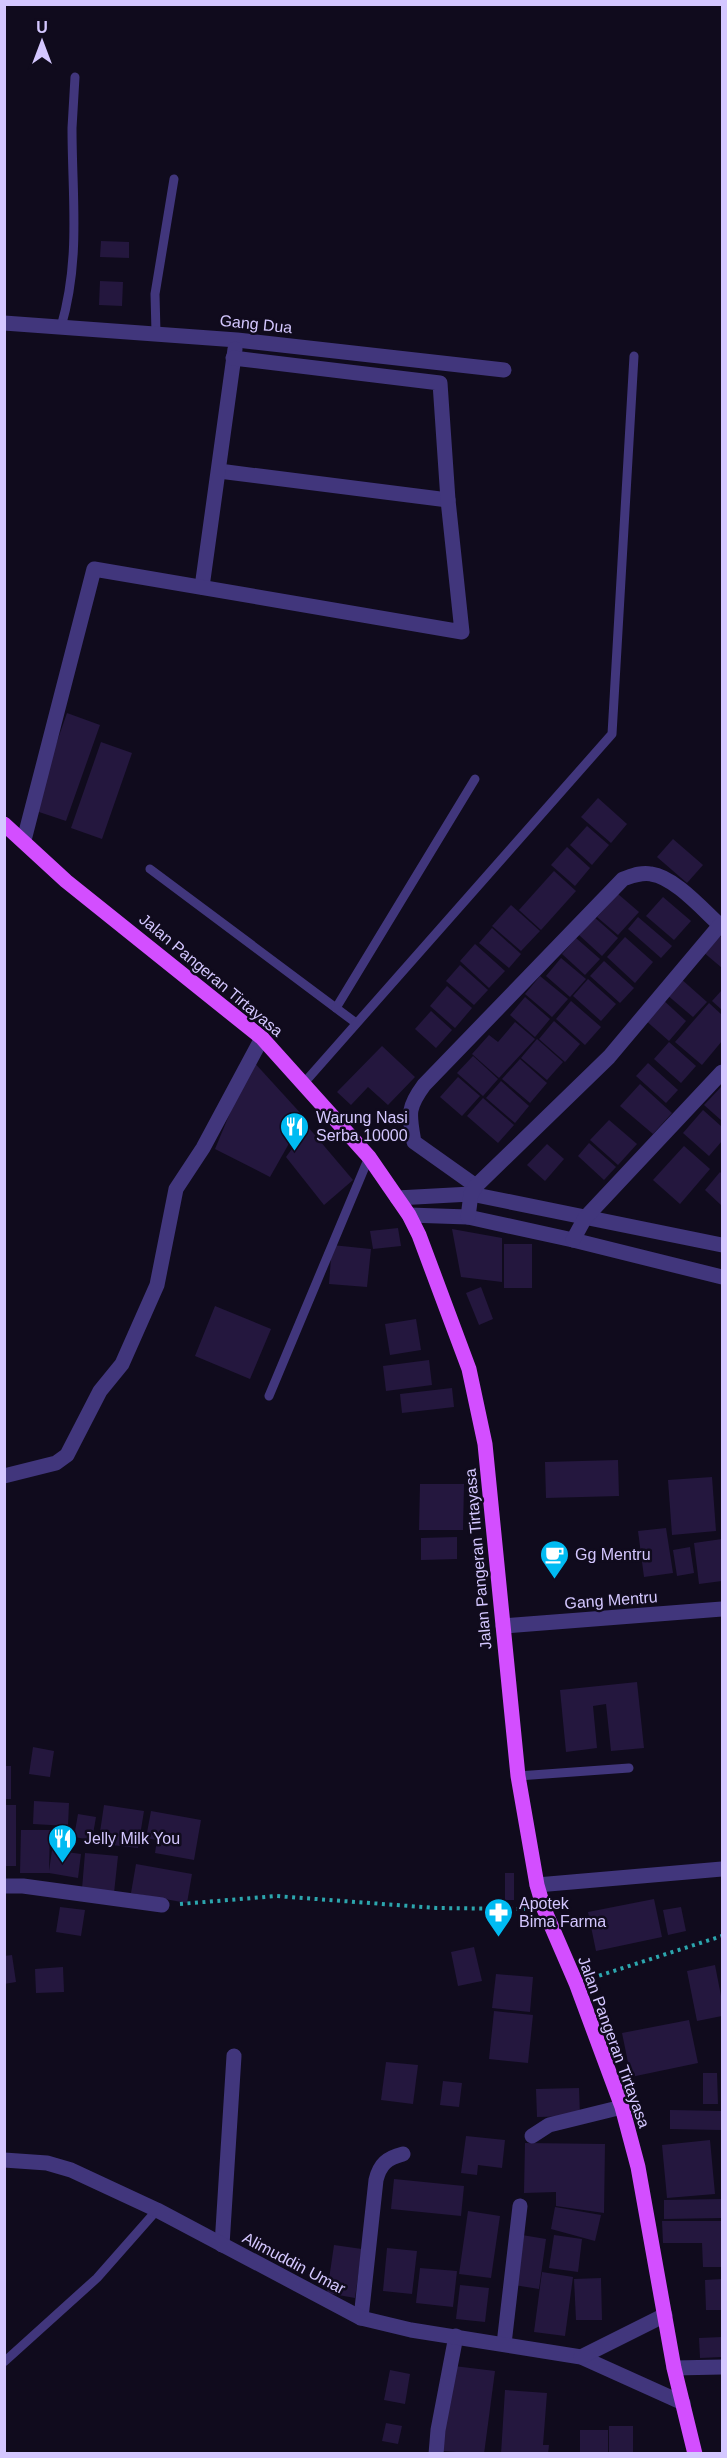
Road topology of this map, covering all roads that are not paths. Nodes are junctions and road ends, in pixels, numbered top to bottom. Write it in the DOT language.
graph roads {
  1 [pos="75,77"];
  2 [pos="174,179"];
  3 [pos="4,323"];
  4 [pos="62,327"];
  5 [pos="156,333"];
  6 [pos="237,340"];
  7 [pos="634,356"];
  8 [pos="233,358"];
  9 [pos="504,370"];
  10 [pos="219,471"];
  11 [pos="448,500"];
  12 [pos="202,587"];
  13 [pos="475,779"];
  14 [pos="4,824"];
  15 [pos="24,840"];
  16 [pos="150,869"];
  17 [pos="721,926"];
  18 [pos="336,1008"];
  19 [pos="356,1023"];
  20 [pos="262,1038"];
  21 [pos="723,1072"];
  22 [pos="304,1083"];
  23 [pos="369,1156"];
  24 [pos="474,1190"];
  25 [pos="397,1198"];
  26 [pos="409,1215"];
  27 [pos="468,1217"];
  28 [pos="585,1218"];
  29 [pos="573,1240"];
  30 [pos="723,1245"];
  31 [pos="723,1277"];
  32 [pos="269,1396"];
  33 [pos="4,1476"];
  34 [pos="723,1609"];
  35 [pos="503,1626"];
  36 [pos="629,1768"];
  37 [pos="518,1776"];
  38 [pos="723,1869"];
  39 [pos="537,1885"];
  40 [pos="4,1886"];
  41 [pos="162,1905"];
  42 [pos="234,2056"];
  43 [pos="622,2107"];
  44 [pos="532,2136"];
  45 [pos="403,2154"];
  46 [pos="4,2160"];
  47 [pos="520,2206"];
  48 [pos="156,2210"];
  49 [pos="222,2245"];
  50 [pos="664,2315"];
  51 [pos="361,2318"];
  52 [pos="456,2336"];
  53 [pos="504,2344"];
  54 [pos="581,2358"];
  55 [pos="4,2362"];
  56 [pos="723,2367"];
  57 [pos="674,2368"];
  58 [pos="683,2403"];
  59 [pos="436,2454"];
  60 [pos="695,2454"];
  1 -- 4 [label="lane"];
  2 -- 5 [label="lane"];
  3 -- 4 [label="street, Gang Dua"];
  4 -- 5 [label="street, Gang Dua"];
  5 -- 6 [label="street, Gang Dua"];
  6 -- 8 [label="street"];
  6 -- 9 [label="street, Gang Dua"];
  7 -- 19 [label="lane"];
  8 -- 10 [label="street"];
  8 -- 11 [label="street"];
  10 -- 11 [label="street"];
  10 -- 12 [label="street"];
  11 -- 12 [label="street"];
  12 -- 15 [label="street"];
  13 -- 18 [label="lane"];
  14 -- 15 [label="main road, Jalan Pangeran Tirtayasa"];
  15 -- 20 [label="main road, Jalan Pangeran Tirtayasa"];
  16 -- 18 [label="lane"];
  17 -- 24 [label="street"];
  17 -- 24 [label="street"];
  18 -- 19 [label="lane"];
  19 -- 22 [label="lane"];
  20 -- 22 [label="main road, Jalan Pangeran Tirtayasa"];
  20 -- 33 [label="street"];
  21 -- 28 [label="street"];
  22 -- 23 [label="main road, Jalan Pangeran Tirtayasa"];
  23 -- 25 [label="main road, Jalan Pangeran Tirtayasa"];
  23 -- 32 [label="lane"];
  24 -- 25 [label="street"];
  24 -- 27 [label="street"];
  24 -- 28 [label="street"];
  25 -- 26 [label="main road, Jalan Pangeran Tirtayasa"];
  26 -- 27 [label="street"];
  26 -- 35 [label="main road, Jalan Pangeran Tirtayasa"];
  27 -- 29 [label="street"];
  28 -- 29 [label="street"];
  28 -- 30 [label="street"];
  29 -- 31 [label="street"];
  34 -- 35 [label="street, Gang Mentru"];
  35 -- 37 [label="main road, Jalan Pangeran Tirtayasa"];
  36 -- 37 [label="lane"];
  37 -- 39 [label="main road, Jalan Pangeran Tirtayasa"];
  38 -- 39 [label="street"];
  39 -- 43 [label="main road, Jalan Pangeran Tirtayasa"];
  40 -- 41 [label="street"];
  42 -- 49 [label="street"];
  43 -- 44 [label="street"];
  43 -- 50 [label="main road, Jalan Pangeran Tirtayasa"];
  45 -- 51 [label="street"];
  46 -- 48 [label="street, Alimuddin Umar"];
  47 -- 53 [label="street"];
  48 -- 49 [label="street, Alimuddin Umar"];
  48 -- 55 [label="lane"];
  49 -- 51 [label="street, Alimuddin Umar"];
  50 -- 54 [label="street"];
  50 -- 57 [label="main road, Jalan Pangeran Tirtayasa"];
  51 -- 52 [label="street, Alimuddin Umar"];
  52 -- 53 [label="street, Alimuddin Umar"];
  52 -- 59 [label="street"];
  53 -- 54 [label="street, Alimuddin Umar"];
  54 -- 58 [label="street, Alimuddin Umar"];
  56 -- 57 [label="street"];
  57 -- 58 [label="main road, Jalan Pangeran Tirtayasa"];
  58 -- 60 [label="main road, Jalan Pangeran Tirtayasa"];
}
